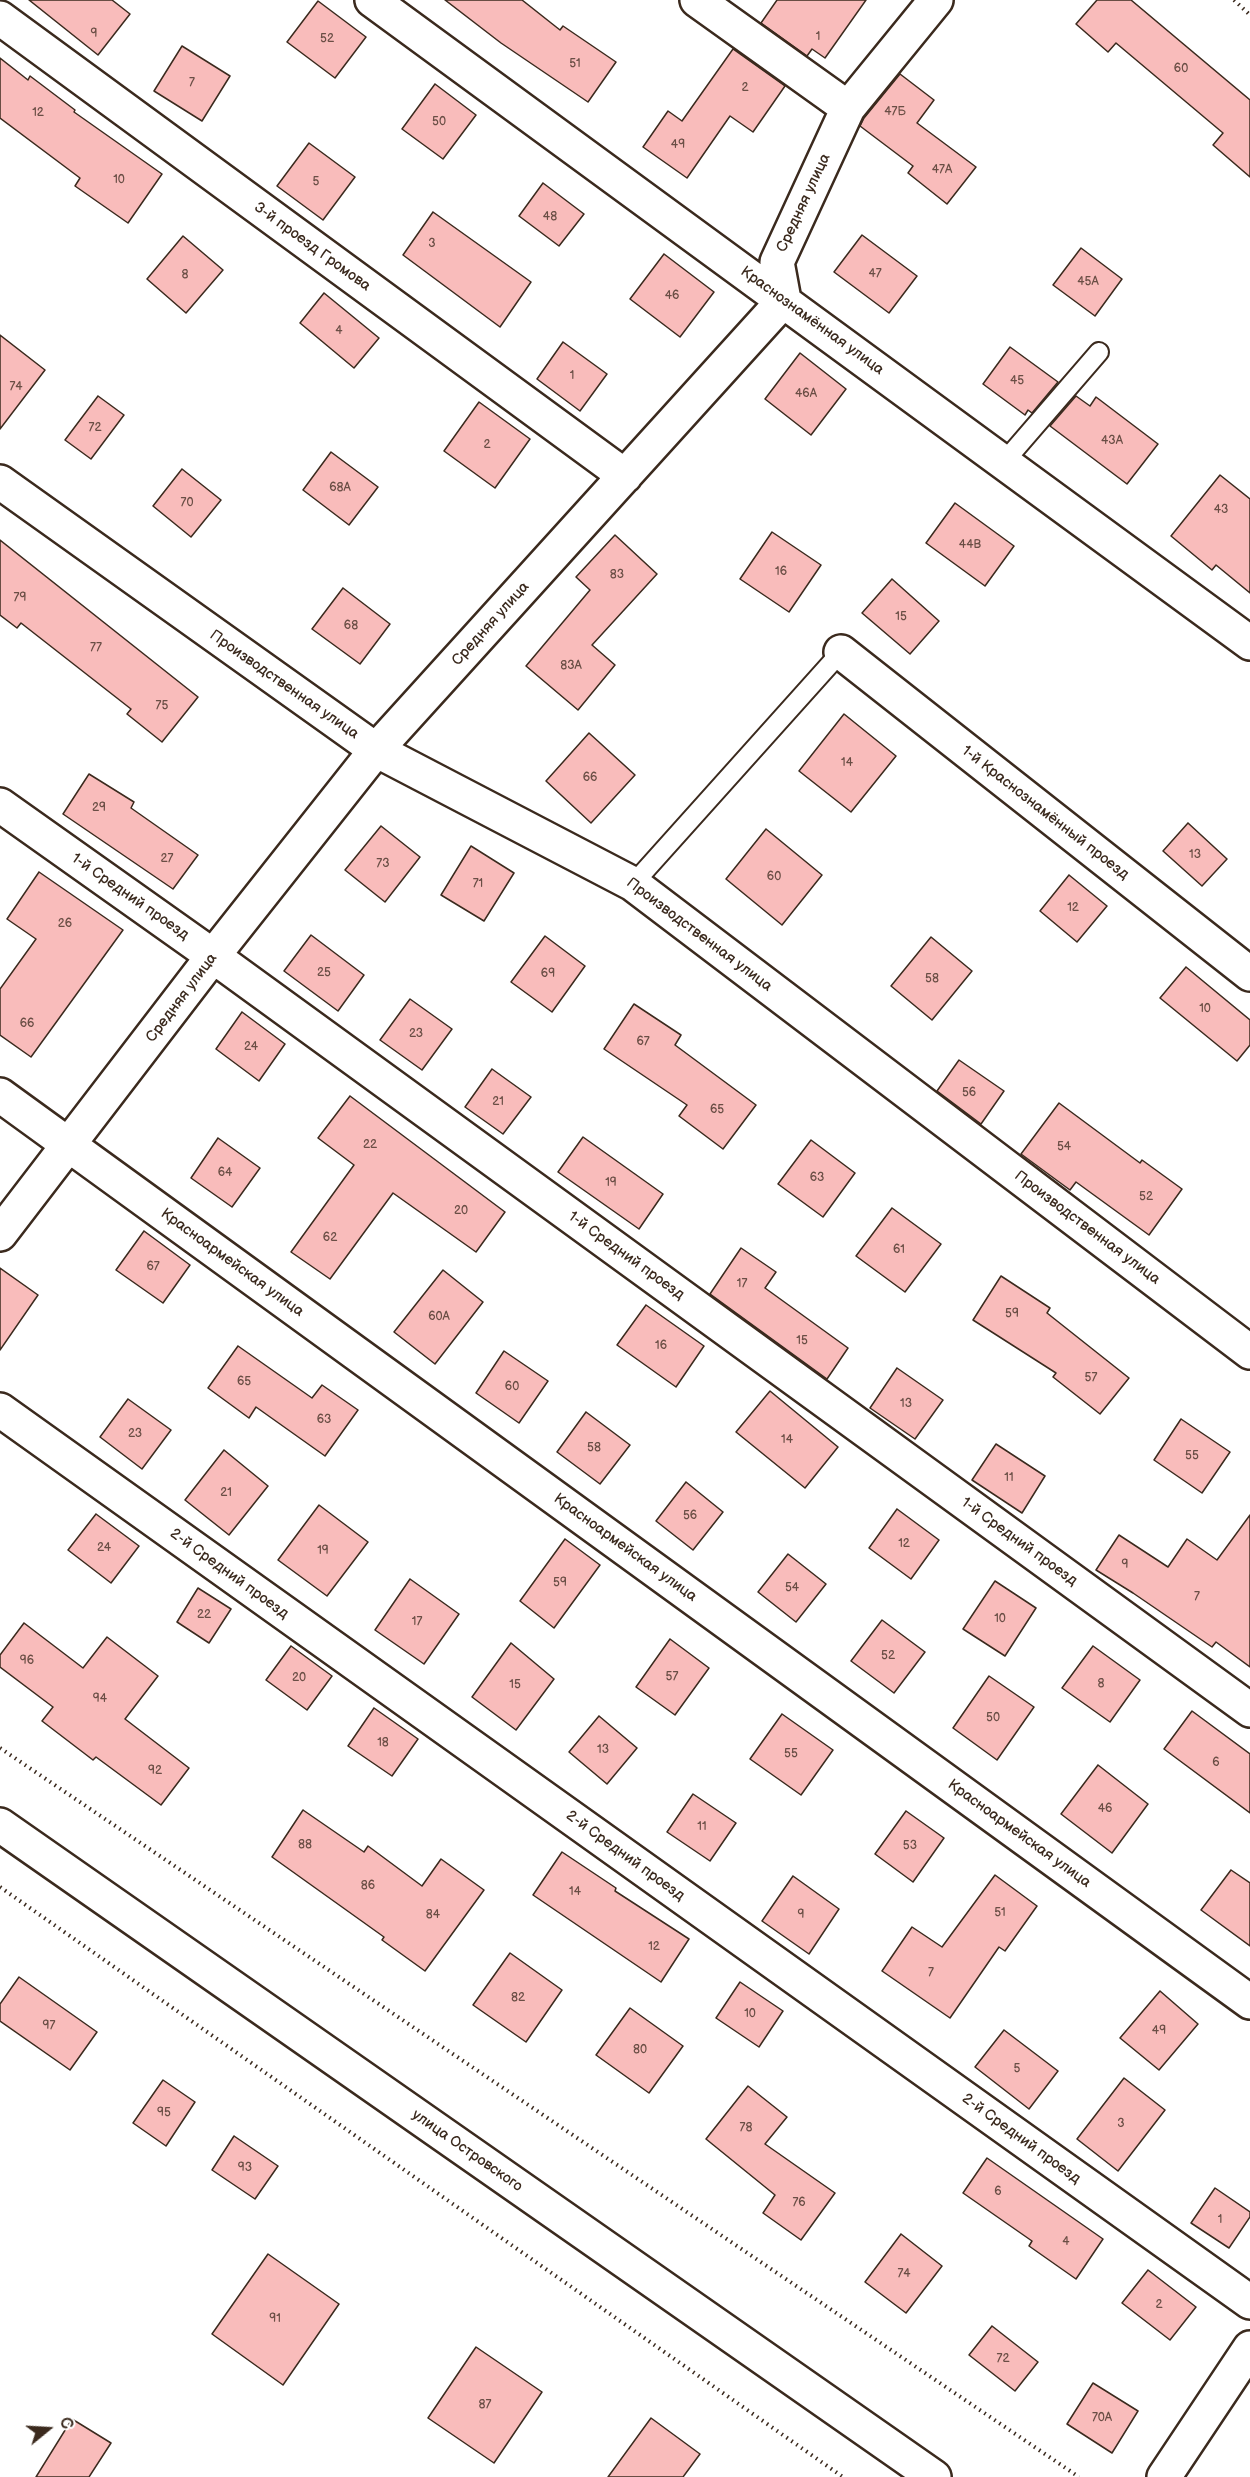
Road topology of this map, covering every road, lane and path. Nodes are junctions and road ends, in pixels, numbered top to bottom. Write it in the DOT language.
graph roads {
  1 [pos="372,0"];
  2 [pos="697,0"];
  3 [pos="936,0"];
  4 [pos="1234,0"];
  5 [pos="1250,15"];
  6 [pos="0,18"];
  7 [pos="848,108"];
  8 [pos="784,300"];
  9 [pos="1099,352"];
  10 [pos="1004,462"];
  11 [pos="625,476"];
  12 [pos="0,482"];
  13 [pos="1250,643"];
  14 [pos="841,652"];
  15 [pos="376,750"];
  16 [pos="0,805"];
  17 [pos="633,884"];
  18 [pos="213,956"];
  19 [pos="1250,974"];
  20 [pos="0,1095"];
  21 [pos="70,1145"];
  22 [pos="0,1234"];
  23 [pos="1250,1352"];
  24 [pos="0,1410"];
  25 [pos="1250,1710"];
  26 [pos="0,1748"];
  27 [pos="0,1825"];
  28 [pos="0,1887"];
  29 [pos="1250,2001"];
  30 [pos="1250,2302"];
  31 [pos="1250,2348"];
  32 [pos="843,2477"];
  33 [pos="934,2477"];
  34 [pos="1079,2477"];
  35 [pos="1164,2477"];
  1 -- 8 [label="street, Краснознамённая улица"];
  2 -- 7 [label="street"];
  3 -- 7 [label="street, Средняя улица"];
  4 -- 5 [label="path"];
  6 -- 11 [label="street, 3-й проезд Громова"];
  7 -- 8 [label="street, Средняя улица"];
  8 -- 10 [label="street, Краснознамённая улица"];
  8 -- 11 [label="street, Средняя улица"];
  9 -- 10 [label="lane"];
  10 -- 13 [label="street, Краснознамённая улица"];
  11 -- 15 [label="street, Средняя улица"];
  12 -- 15 [label="street, Производственная улица"];
  14 -- 17 [label="lane"];
  14 -- 19 [label="street, 1-й Краснознамённый проезд"];
  15 -- 17 [label="street, Производственная улица"];
  15 -- 18 [label="street, Средняя улица"];
  16 -- 18 [label="street, 1-й Средний проезд"];
  17 -- 23 [label="street, Производственная улица"];
  18 -- 21 [label="street, Средняя улица"];
  18 -- 25 [label="street, 1-й Средний проезд"];
  20 -- 21 [label="street, Красноармейская улица"];
  21 -- 22 [label="street, Средняя улица"];
  21 -- 29 [label="street, Красноармейская улица"];
  24 -- 30 [label="street, 2-й Средний проезд"];
  26 -- 34 [label="path"];
  27 -- 33 [label="street, улица Островского"];
  28 -- 32 [label="path"];
  31 -- 35 [label="street"];
}
